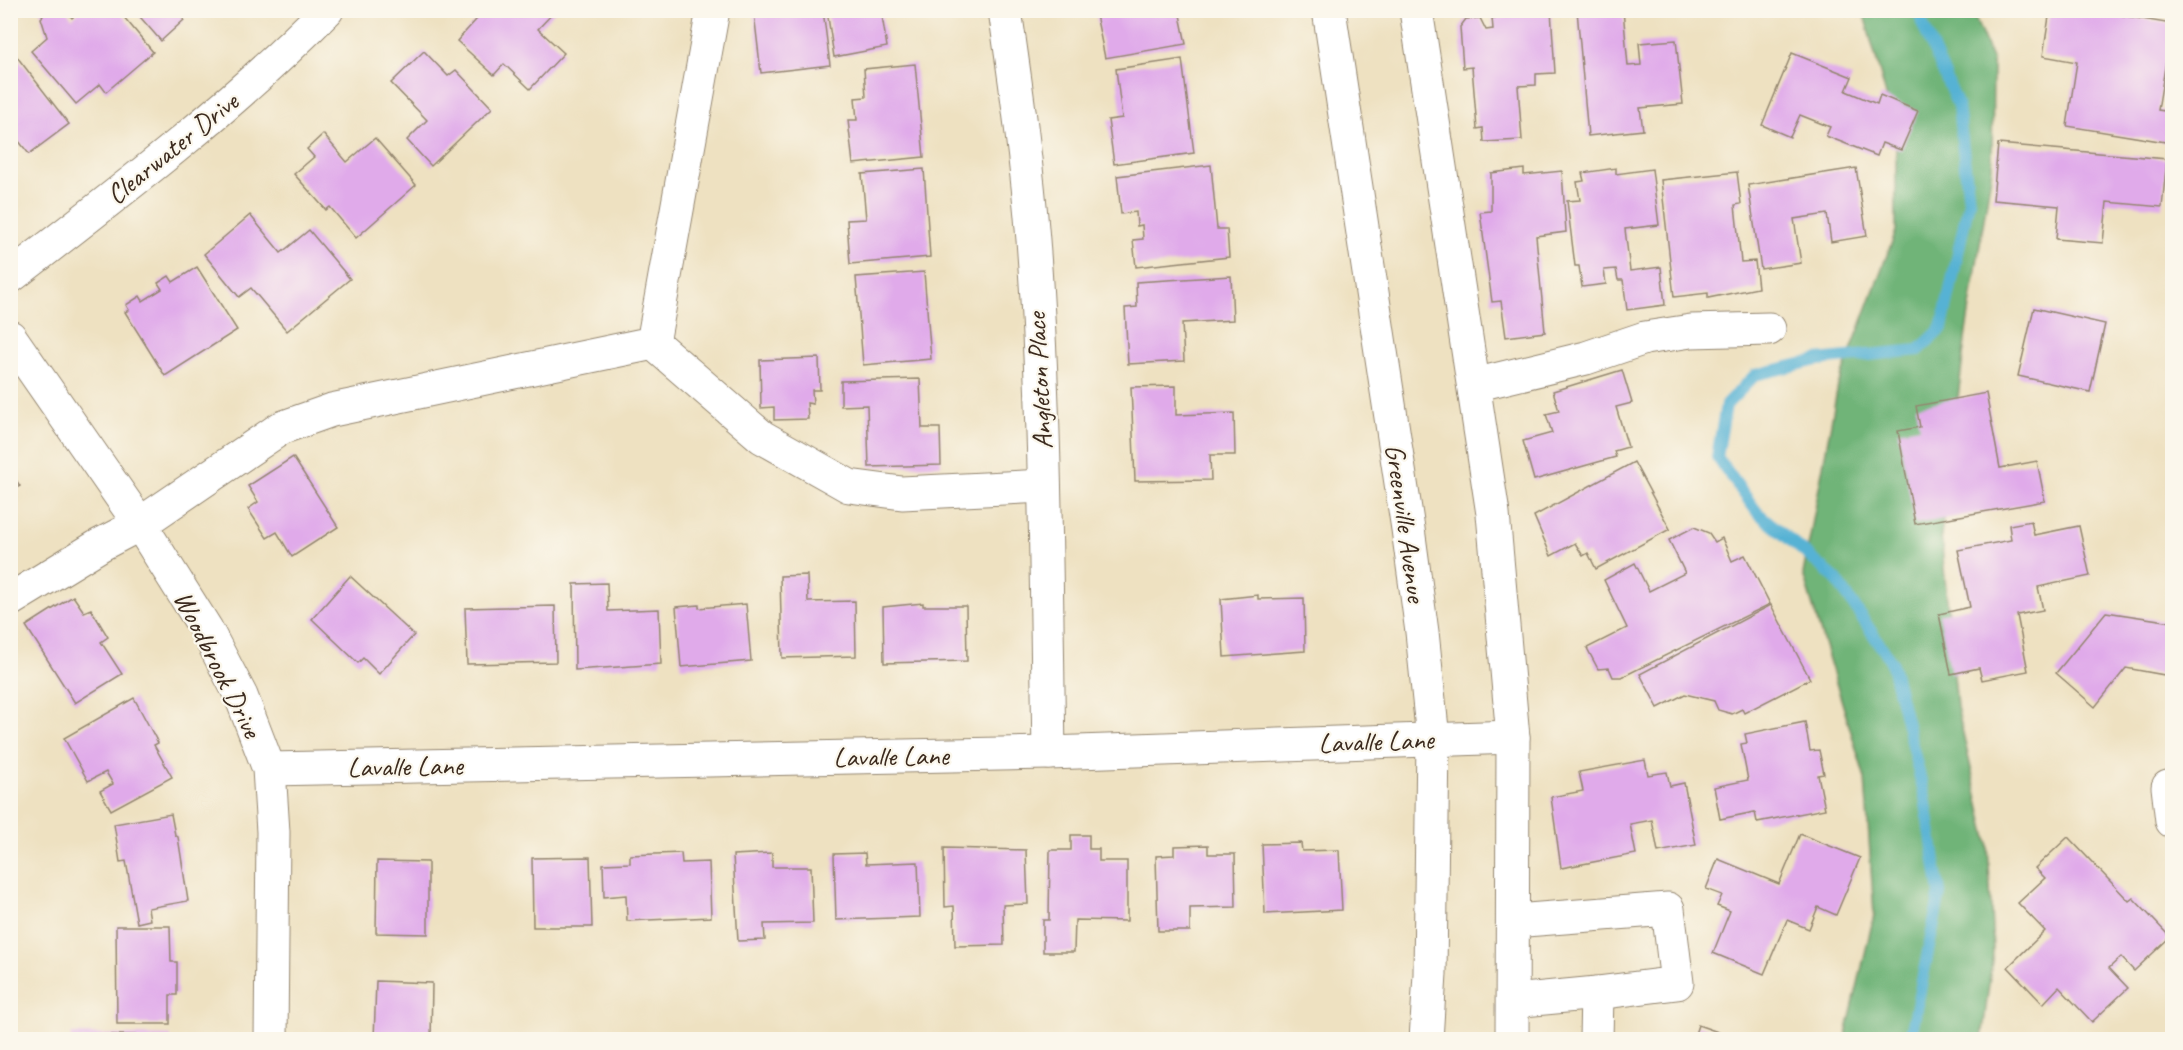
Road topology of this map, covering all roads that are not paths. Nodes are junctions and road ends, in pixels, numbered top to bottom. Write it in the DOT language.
graph roads {
  1 [pos="327,10"];
  2 [pos="712,10"];
  3 [pos="1005,10"];
  4 [pos="1329,10"];
  5 [pos="1416,10"];
  6 [pos="10,277"];
  7 [pos="1769,330"];
  8 [pos="10,337"];
  9 [pos="653,343"];
  10 [pos="1474,385"];
  11 [pos="1044,486"];
  12 [pos="140,524"];
  13 [pos="10,600"];
  14 [pos="1513,737"];
  15 [pos="1433,739"];
  16 [pos="1049,753"];
  17 [pos="269,769"];
  18 [pos="2172,786"];
  19 [pos="2172,821"];
  20 [pos="1513,921"];
  21 [pos="1597,993"];
  22 [pos="1513,1001"];
  23 [pos="271,1040"];
  24 [pos="1426,1040"];
  25 [pos="1512,1040"];
  26 [pos="1596,1040"];
  1 -- 6 [label="street, Clearwater Drive"];
  2 -- 9 [label="street"];
  3 -- 11 [label="street, Angleton Place"];
  4 -- 15 [label="street, Greenville Avenue"];
  5 -- 10 [label="street"];
  7 -- 10 [label="street"];
  8 -- 12 [label="street, Woodbrook Drive"];
  9 -- 11 [label="street"];
  9 -- 12 [label="street"];
  10 -- 14 [label="street"];
  11 -- 16 [label="street, Angleton Place"];
  12 -- 13 [label="street"];
  12 -- 17 [label="street, Woodbrook Drive"];
  14 -- 15 [label="street, Lavalle Lane"];
  14 -- 20 [label="street"];
  15 -- 16 [label="street, Lavalle Lane"];
  15 -- 24 [label="street, Greenville Avenue"];
  16 -- 17 [label="street, Lavalle Lane"];
  17 -- 23 [label="street, Woodbrook Drive"];
  18 -- 19 [label="street"];
  20 -- 21 [label="street"];
  20 -- 22 [label="street"];
  21 -- 22 [label="street"];
  21 -- 26 [label="street"];
  22 -- 25 [label="street"];
}
